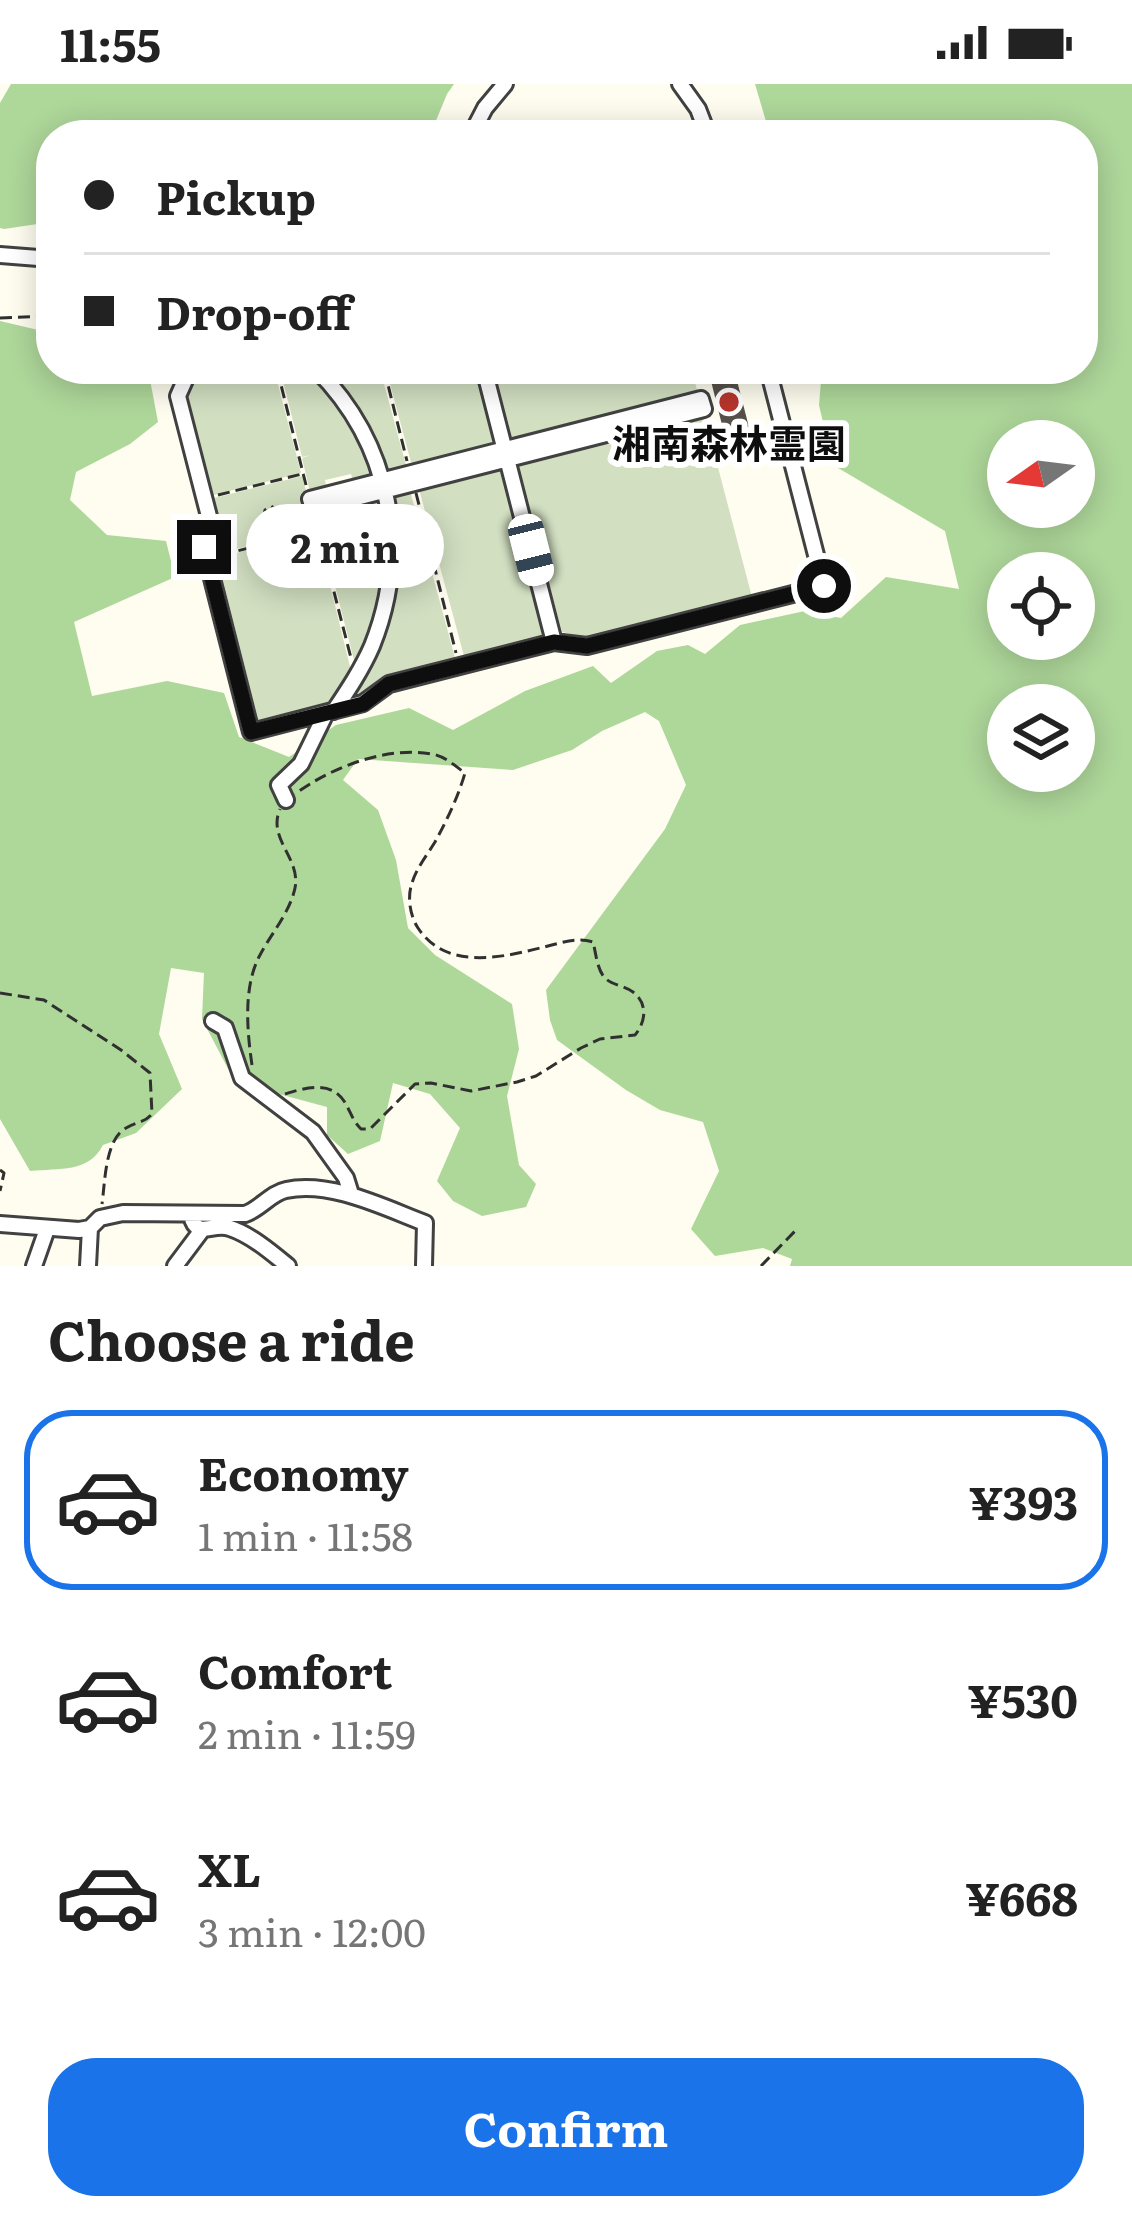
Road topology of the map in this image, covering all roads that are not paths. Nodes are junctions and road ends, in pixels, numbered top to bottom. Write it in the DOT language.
graph roads {
  1 [pos="505,84"];
  2 [pos="680,84"];
  3 [pos="479,120"];
  4 [pos="702,120"];
  5 [pos="0,255"];
  6 [pos="36,258"];
  7 [pos="183,384"];
  8 [pos="331,384"];
  9 [pos="488,384"];
  10 [pos="772,384"];
  11 [pos="506,454"];
  12 [pos="384,485"];
  13 [pos="311,504"];
  14 [pos="554,642"];
  15 [pos="330,712"];
  16 [pos="286,800"];
  17 [pos="213,1021"];
  18 [pos="351,1194"];
  19 [pos="191,1215"];
  20 [pos="95,1223"];
  21 [pos="0,1224"];
  22 [pos="47,1229"];
  23 [pos="202,1230"];
  24 [pos="34,1266"];
  25 [pos="88,1266"];
  26 [pos="176,1266"];
  27 [pos="288,1266"];
  28 [pos="424,1266"];
  1 -- 3 [label="street"];
  2 -- 4 [label="street"];
  5 -- 6 [label="street"];
  7 -- 15 [label="street"];
  8 -- 12 [label="street"];
  9 -- 11 [label="street"];
  10 -- 14 [label="street"];
  11 -- 11 [label="street"];
  11 -- 12 [label="street"];
  11 -- 14 [label="street"];
  12 -- 13 [label="street"];
  12 -- 15 [label="street"];
  14 -- 15 [label="street"];
  15 -- 16 [label="street"];
  17 -- 18 [label="street"];
  18 -- 19 [label="street"];
  18 -- 28 [label="street"];
  19 -- 20 [label="street"];
  19 -- 23 [label="street"];
  20 -- 22 [label="street"];
  20 -- 25 [label="street"];
  21 -- 22 [label="street"];
  22 -- 24 [label="street"];
  23 -- 26 [label="street"];
  23 -- 27 [label="street"];
}
